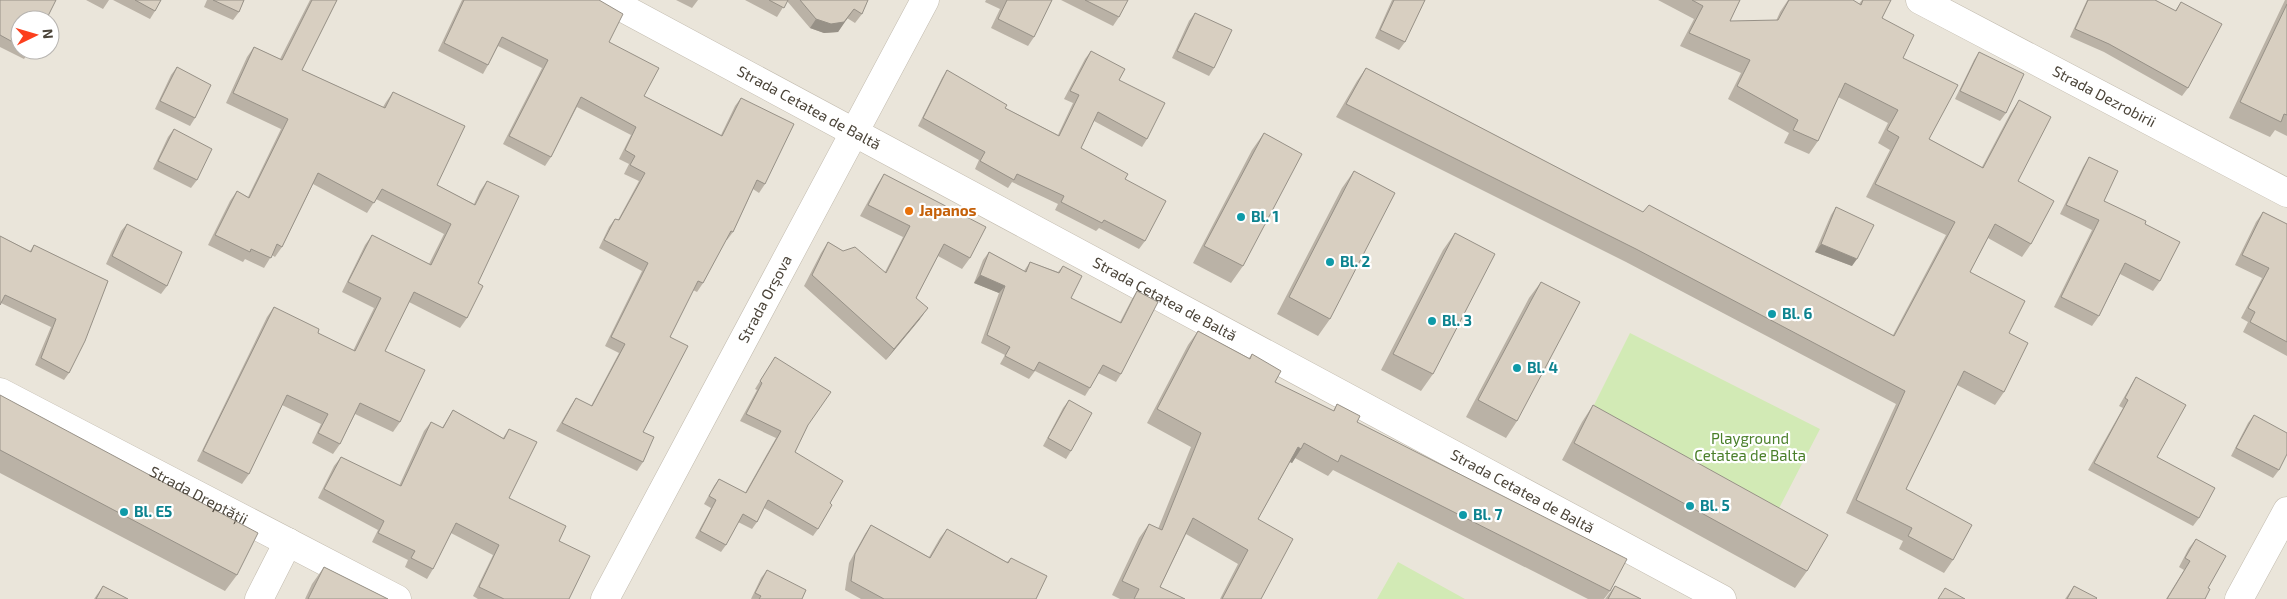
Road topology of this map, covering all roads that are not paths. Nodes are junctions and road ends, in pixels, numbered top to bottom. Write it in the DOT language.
graph roads {
  1 [pos="608,0"];
  2 [pos="925,0"];
  3 [pos="1920,0"];
  4 [pos="856,132"];
  5 [pos="2287,193"];
  6 [pos="0,392"];
  7 [pos="2287,510"];
  8 [pos="288,542"];
  9 [pos="259,599"];
  10 [pos="397,599"];
  11 [pos="605,599"];
  12 [pos="1722,599"];
  13 [pos="2239,599"];
  1 -- 4 [label="street, Strada Cetatea de Baltă"];
  2 -- 4 [label="street, Strada Orșova"];
  3 -- 5 [label="street, Strada Dezrobirii"];
  4 -- 11 [label="street, Strada Orșova"];
  4 -- 12 [label="street, Strada Cetatea de Baltă"];
  6 -- 8 [label="street, Strada Dreptății"];
  7 -- 13 [label="street"];
  8 -- 9 [label="street"];
  8 -- 10 [label="street, Strada Dreptății"];
}
